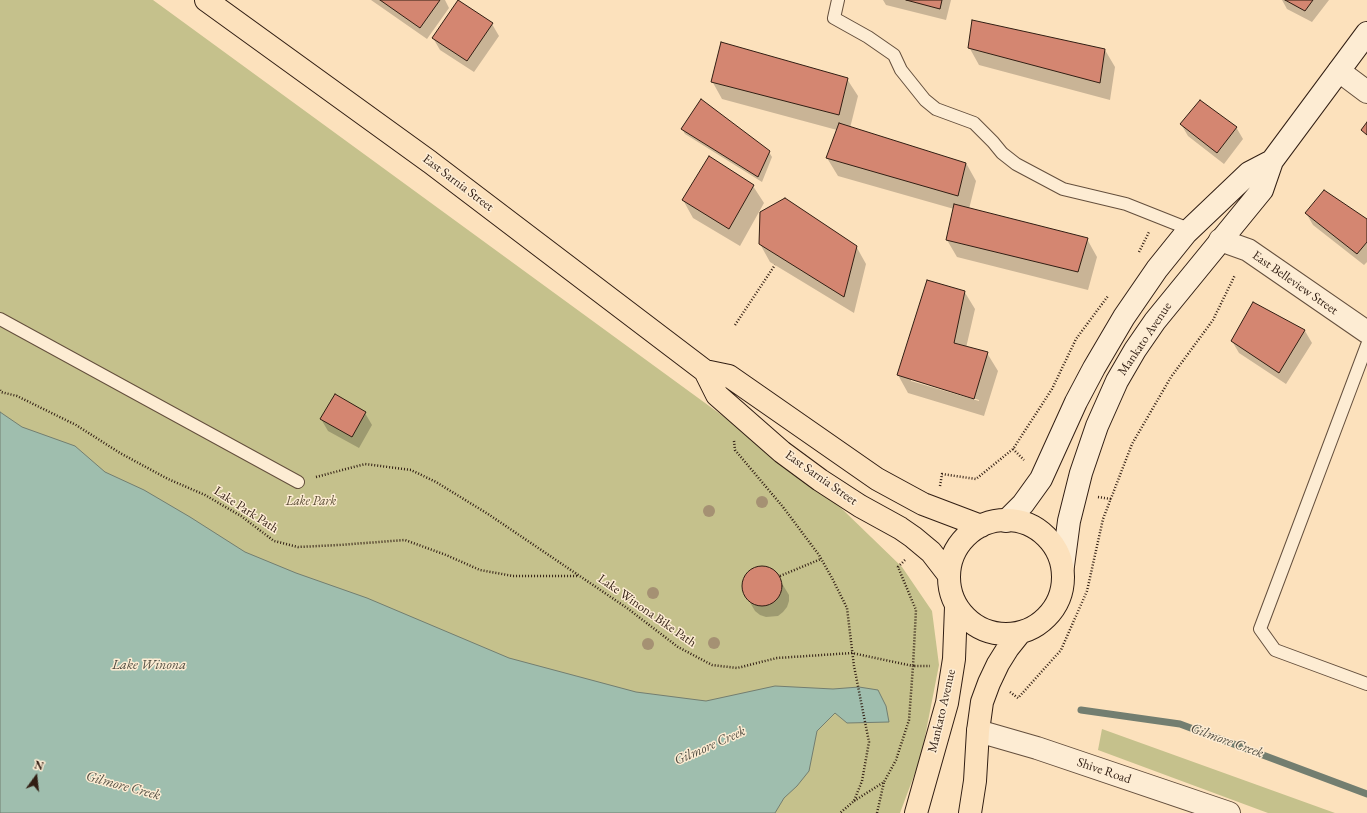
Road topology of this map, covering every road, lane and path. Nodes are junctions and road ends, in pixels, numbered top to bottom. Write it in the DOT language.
graph roads {
  1 [pos="206,0"];
  2 [pos="838,0"];
  3 [pos="1367,33"];
  4 [pos="1339,71"];
  5 [pos="1367,92"];
  6 [pos="1272,161"];
  7 [pos="1157,217"];
  8 [pos="1189,229"];
  9 [pos="1220,240"];
  10 [pos="1137,255"];
  11 [pos="775,265"];
  12 [pos="1235,275"];
  13 [pos="1112,291"];
  14 [pos="0,319"];
  15 [pos="736,325"];
  16 [pos="1367,332"];
  17 [pos="1367,345"];
  18 [pos="705,371"];
  19 [pos="0,390"];
  20 [pos="744,418"];
  21 [pos="942,474"];
  22 [pos="298,482"];
  23 [pos="1006,520"];
  24 [pos="981,526"];
  25 [pos="821,559"];
  26 [pos="1062,566"];
  27 [pos="898,567"];
  28 [pos="948,574"];
  29 [pos="548,576"];
  30 [pos="579,576"];
  31 [pos="780,576"];
  32 [pos="956,607"];
  33 [pos="1020,633"];
  34 [pos="852,653"];
  35 [pos="913,666"];
  36 [pos="1367,684"];
  37 [pos="1018,698"];
  38 [pos="978,731"];
  39 [pos="884,782"];
  40 [pos="854,802"];
  41 [pos="840,813"];
  42 [pos="876,813"];
  43 [pos="916,813"];
  44 [pos="970,813"];
  45 [pos="1229,813"];
  1 -- 18 [label="main road, East Sarnia Street"];
  2 -- 7 [label="lane"];
  3 -- 4 [label="main road, Mankato Avenue"];
  4 -- 5 [label="main road"];
  4 -- 6 [label="main road, Mankato Avenue"];
  6 -- 8 [label="main road, Mankato Avenue"];
  6 -- 9 [label="main road, Mankato Avenue"];
  7 -- 8 [label="lane"];
  7 -- 10 [label="path"];
  8 -- 23 [label="main road, Mankato Avenue"];
  9 -- 16 [label="main road, East Belleview Street"];
  9 -- 26 [label="main road, Mankato Avenue"];
  11 -- 15 [label="path"];
  12 -- 37 [label="path"];
  13 -- 21 [label="path"];
  14 -- 22 [label="lane"];
  17 -- 36 [label="lane"];
  18 -- 20 [label="main road, East Sarnia Street"];
  18 -- 24 [label="main road, East Sarnia Street"];
  19 -- 29 [label="path, Lake Park Path"];
  20 -- 25 [label="path"];
  20 -- 28 [label="main road, East Sarnia Street"];
  22 -- 30 [label="path"];
  23 -- 24 [label="main road, Mankato Avenue"];
  23 -- 26 [label="main road, Mankato Avenue"];
  24 -- 28 [label="main road, Mankato Avenue"];
  25 -- 31 [label="path"];
  25 -- 34 [label="path"];
  26 -- 33 [label="main road, Mankato Avenue"];
  27 -- 35 [label="path"];
  28 -- 32 [label="main road, Mankato Avenue"];
  29 -- 30 [label="path, Lake Winona Bike Path"];
  30 -- 34 [label="path, Lake Winona Bike Path"];
  32 -- 33 [label="main road, Mankato Avenue"];
  32 -- 43 [label="main road, Mankato Avenue"];
  33 -- 38 [label="main road, Mankato Avenue"];
  34 -- 35 [label="path, Lake Winona Bike Path"];
  34 -- 40 [label="path"];
  35 -- 39 [label="path"];
  38 -- 44 [label="main road, Mankato Avenue"];
  38 -- 45 [label="main road, Shive Road"];
  39 -- 40 [label="path"];
  39 -- 42 [label="path"];
  40 -- 41 [label="path"];
}
